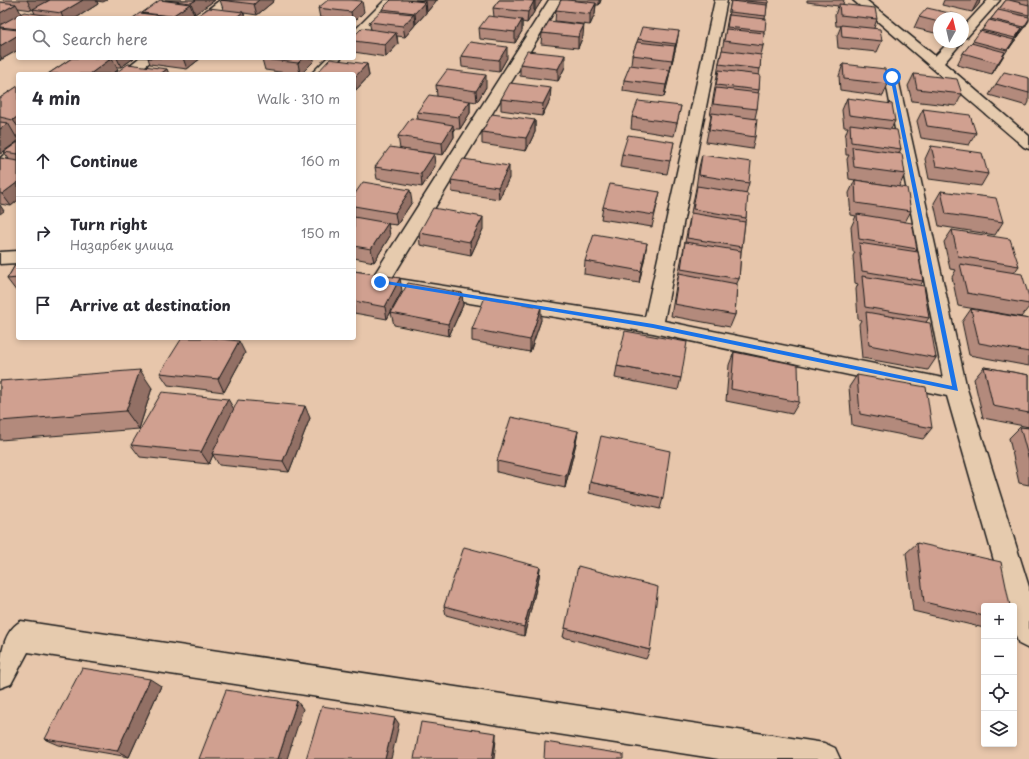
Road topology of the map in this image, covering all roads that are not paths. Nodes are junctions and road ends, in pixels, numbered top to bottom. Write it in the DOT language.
graph roads {
  1 [pos="228,0"];
  2 [pos="392,0"];
  3 [pos="555,0"];
  4 [pos="721,0"];
  5 [pos="859,0"];
  6 [pos="994,0"];
  7 [pos="206,16"];
  8 [pos="969,27"];
  9 [pos="356,36"];
  10 [pos="950,48"];
  11 [pos="145,60"];
  12 [pos="332,60"];
  13 [pos="936,63"];
  14 [pos="129,72"];
  15 [pos="320,72"];
  16 [pos="892,77"];
  17 [pos="1029,144"];
  18 [pos="16,153"];
  19 [pos="0,165"];
  20 [pos="16,257"];
  21 [pos="0,258"];
  22 [pos="356,278"];
  23 [pos="380,282"];
  24 [pos="653,326"];
  25 [pos="956,389"];
  26 [pos="1029,634"];
  27 [pos="0,673"];
  28 [pos="824,759"];
  1 -- 7 [label="street"];
  2 -- 9 [label="street"];
  3 -- 23 [label="street"];
  4 -- 24 [label="street"];
  5 -- 13 [label="street"];
  6 -- 8 [label="street"];
  10 -- 13 [label="street"];
  11 -- 14 [label="street"];
  12 -- 15 [label="street"];
  13 -- 17 [label="street"];
  16 -- 25 [label="street"];
  18 -- 19 [label="street"];
  20 -- 21 [label="street"];
  22 -- 23 [label="street"];
  23 -- 24 [label="street"];
  24 -- 25 [label="street"];
  25 -- 26 [label="street"];
  27 -- 28 [label="street"];
}
